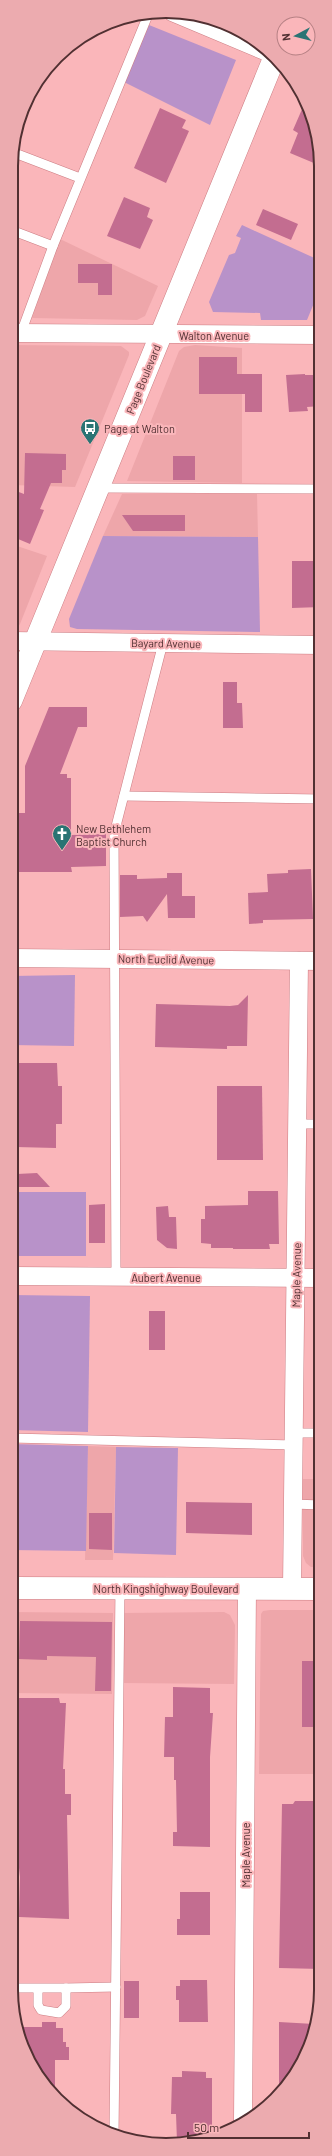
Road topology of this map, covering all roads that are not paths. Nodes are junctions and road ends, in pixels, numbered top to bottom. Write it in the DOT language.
graph roads {
  1 [pos="146,19"];
  2 [pos="192,20"];
  3 [pos="251,45"];
  4 [pos="272,63"];
  5 [pos="18,154"];
  6 [pos="80,178"];
  7 [pos="18,233"];
  8 [pos="53,246"];
  9 [pos="18,328"];
  10 [pos="314,330"];
  11 [pos="18,333"];
  12 [pos="161,335"];
  13 [pos="99,488"];
  14 [pos="314,489"];
  15 [pos="18,641"];
  16 [pos="36,642"];
  17 [pos="163,643"];
  18 [pos="314,644"];
  19 [pos="18,684"];
  20 [pos="124,796"];
  21 [pos="314,799"];
  22 [pos="18,958"];
  23 [pos="115,959"];
  24 [pos="299,961"];
  25 [pos="314,961"];
  26 [pos="298,1124"];
  27 [pos="314,1124"];
  28 [pos="18,1276"];
  29 [pos="116,1277"];
  30 [pos="296,1278"];
  31 [pos="314,1278"];
  32 [pos="314,1435"];
  33 [pos="18,1438"];
  34 [pos="294,1439"];
  35 [pos="293,1504"];
  36 [pos="314,1505"];
  37 [pos="18,1588"];
  38 [pos="120,1588"];
  39 [pos="247,1588"];
  40 [pos="292,1588"];
  41 [pos="314,1589"];
  42 [pos="116,1987"];
  43 [pos="18,1988"];
  44 [pos="38,1988"];
  45 [pos="66,1988"];
  46 [pos="243,2116"];
  47 [pos="114,2129"];
  1 -- 6 [label="lane"];
  2 -- 3 [label="street"];
  4 -- 12 [label="main road, Page Boulevard"];
  5 -- 6 [label="lane"];
  6 -- 8 [label="lane"];
  7 -- 8 [label="lane"];
  8 -- 9 [label="lane"];
  10 -- 12 [label="street, Walton Avenue"];
  11 -- 12 [label="street, Walton Avenue"];
  12 -- 13 [label="main road, Page Boulevard"];
  13 -- 14 [label="lane"];
  13 -- 16 [label="main road, Page Boulevard"];
  15 -- 16 [label="street, Bayard Avenue"];
  16 -- 17 [label="street, Bayard Avenue"];
  16 -- 19 [label="main road, Page Boulevard"];
  17 -- 18 [label="street, Bayard Avenue"];
  17 -- 20 [label="lane"];
  20 -- 21 [label="lane"];
  20 -- 23 [label="lane"];
  22 -- 23 [label="street, North Euclid Avenue"];
  23 -- 24 [label="street, North Euclid Avenue"];
  23 -- 29 [label="lane"];
  24 -- 25 [label="street, North Euclid Avenue"];
  24 -- 26 [label="street, Maple Avenue"];
  26 -- 27 [label="lane"];
  26 -- 30 [label="street, Maple Avenue"];
  28 -- 29 [label="street, Aubert Avenue"];
  29 -- 30 [label="street, Aubert Avenue"];
  30 -- 31 [label="street, Aubert Avenue"];
  30 -- 34 [label="street, Maple Avenue"];
  32 -- 34 [label="lane"];
  33 -- 34 [label="lane"];
  34 -- 35 [label="street, Maple Avenue"];
  35 -- 36 [label="lane"];
  35 -- 40 [label="street, Maple Avenue"];
  37 -- 38 [label="main road, North Kingshighway Boulevard"];
  38 -- 39 [label="main road, North Kingshighway Boulevard"];
  38 -- 42 [label="lane"];
  39 -- 40 [label="main road, North Kingshighway Boulevard"];
  39 -- 46 [label="street, Maple Avenue"];
  40 -- 41 [label="main road, North Kingshighway Boulevard"];
  42 -- 45 [label="lane"];
  42 -- 47 [label="lane"];
  43 -- 44 [label="lane"];
  44 -- 45 [label="lane"];
  44 -- 45 [label="lane"];
}
